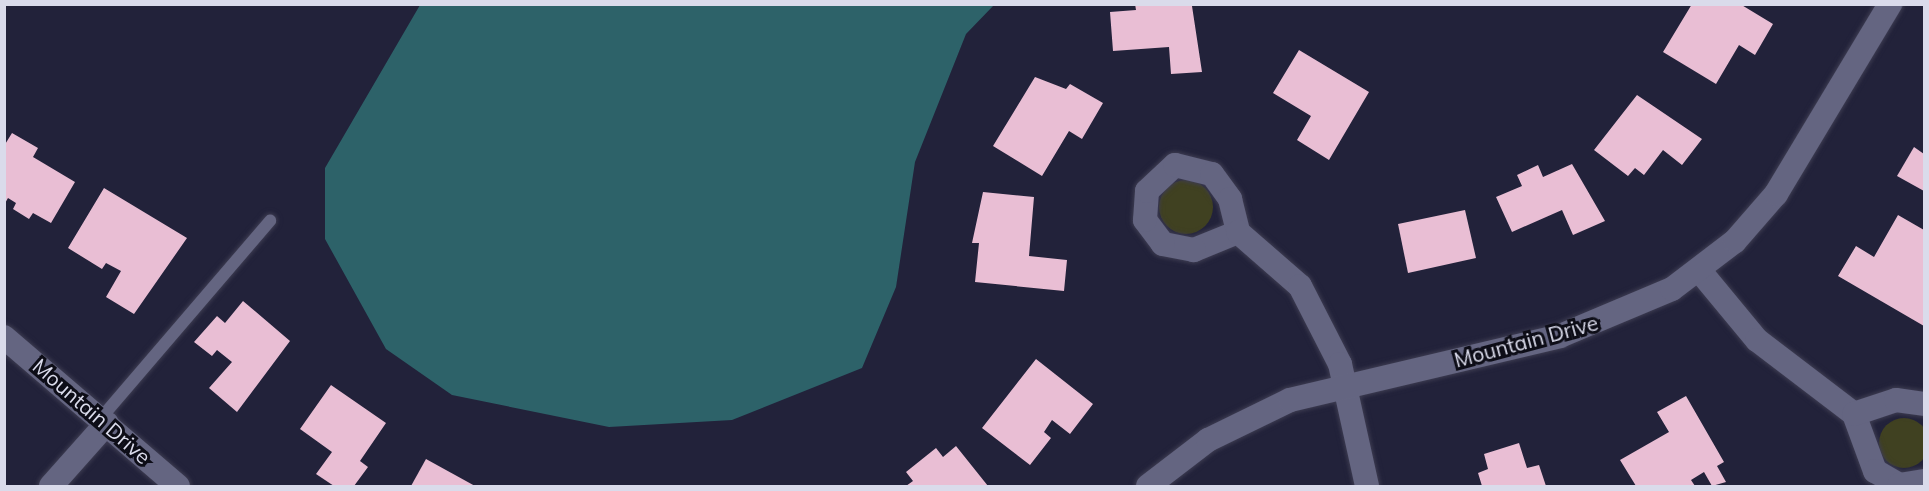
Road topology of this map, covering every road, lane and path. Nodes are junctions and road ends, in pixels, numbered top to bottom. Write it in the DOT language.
graph roads {
  1 [pos="1890,4"];
  2 [pos="270,221"];
  3 [pos="1238,232"];
  4 [pos="1699,270"];
  5 [pos="4,337"];
  6 [pos="1344,385"];
  7 [pos="1924,404"];
  8 [pos="1854,414"];
  9 [pos="104,420"];
  10 [pos="1924,481"];
  11 [pos="51,486"];
  12 [pos="178,486"];
  13 [pos="1148,486"];
  14 [pos="1366,486"];
  1 -- 4 [label="street, Mountain Drive"];
  2 -- 9 [label="lane"];
  3 -- 6 [label="street"];
  4 -- 6 [label="street, Mountain Drive"];
  4 -- 8 [label="street"];
  5 -- 9 [label="street, Mountain Drive"];
  6 -- 13 [label="street, Mountain Drive"];
  6 -- 14 [label="street"];
  7 -- 8 [label="street"];
  8 -- 10 [label="street"];
  9 -- 11 [label="street"];
  9 -- 12 [label="street, Mountain Drive"];
}
